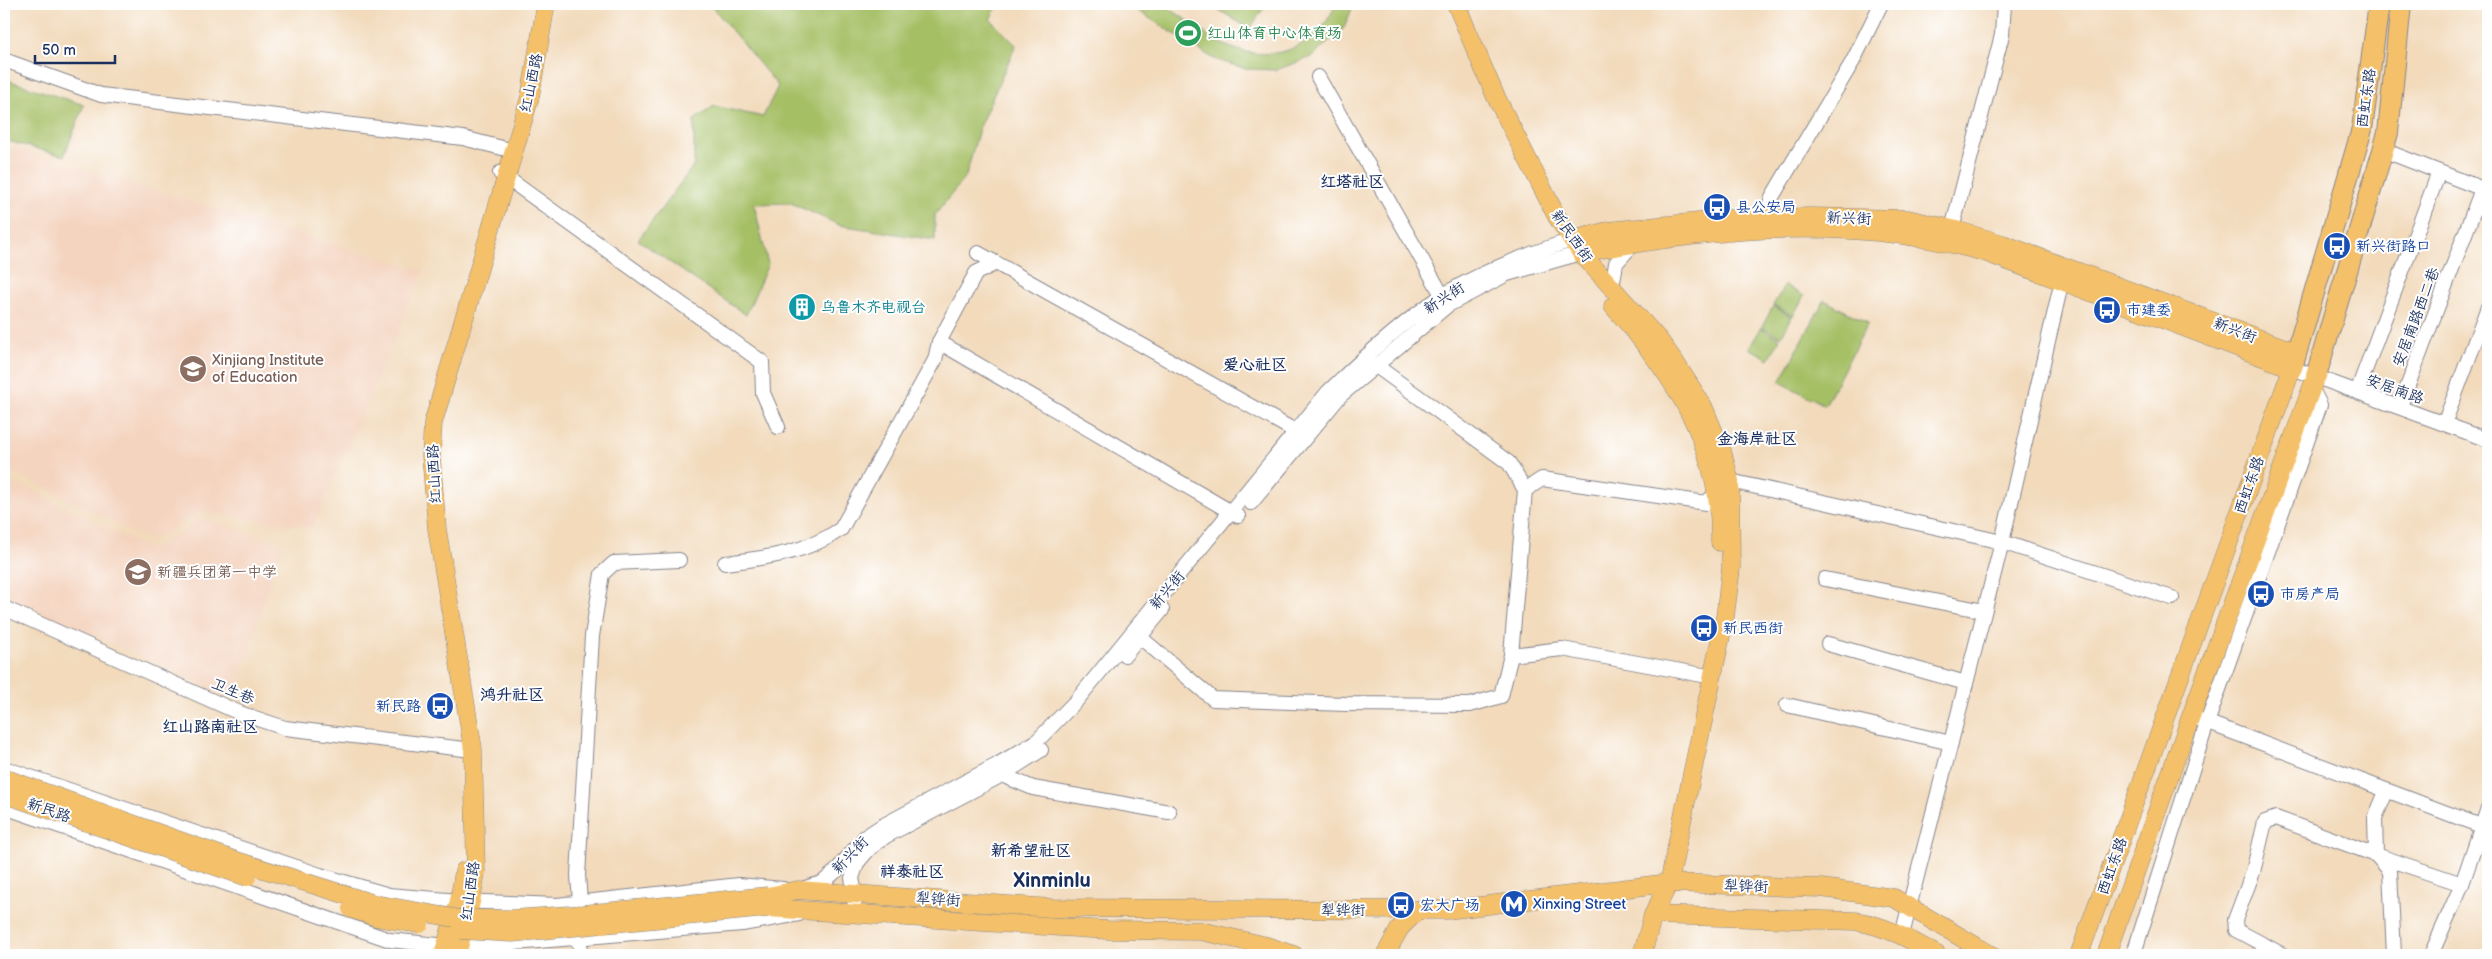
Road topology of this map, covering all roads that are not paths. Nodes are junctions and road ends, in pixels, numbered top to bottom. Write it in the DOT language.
graph roads {
  1 [pos="538,4"];
  2 [pos="546,4"];
  3 [pos="1445,4"];
  4 [pos="1456,4"];
  5 [pos="1881,4"];
  6 [pos="2004,4"];
  7 [pos="2379,4"];
  8 [pos="2402,4"];
  9 [pos="4,60"];
  10 [pos="1318,77"];
  11 [pos="506,149"];
  12 [pos="2383,150"];
  13 [pos="2439,172"];
  14 [pos="502,175"];
  15 [pos="2485,190"];
  16 [pos="1766,218"];
  17 [pos="1952,229"];
  18 [pos="1634,243"];
  19 [pos="1571,248"];
  20 [pos="978,253"];
  21 [pos="996,263"];
  22 [pos="2062,280"];
  23 [pos="1612,288"];
  24 [pos="1445,301"];
  25 [pos="2488,307"];
  26 [pos="939,342"];
  27 [pos="2294,360"];
  28 [pos="1374,365"];
  29 [pos="2316,377"];
  30 [pos="2360,384"];
  31 [pos="2402,401"];
  32 [pos="2447,416"];
  33 [pos="778,427"];
  34 [pos="2488,430"];
  35 [pos="1301,434"];
  36 [pos="2488,440"];
  37 [pos="1724,487"];
  38 [pos="1526,490"];
  39 [pos="1236,515"];
  40 [pos="2002,542"];
  41 [pos="679,560"];
  42 [pos="725,563"];
  43 [pos="1825,580"];
  44 [pos="2172,598"];
  45 [pos="4,608"];
  46 [pos="1984,611"];
  47 [pos="1140,637"];
  48 [pos="1828,644"];
  49 [pos="1511,655"];
  50 [pos="1708,676"];
  51 [pos="1966,682"];
  52 [pos="1787,705"];
  53 [pos="2199,720"];
  54 [pos="1951,743"];
  55 [pos="464,749"];
  56 [pos="4,768"];
  57 [pos="1002,775"];
  58 [pos="4,778"];
  59 [pos="2386,792"];
  60 [pos="4,794"];
  61 [pos="4,807"];
  62 [pos="1169,812"];
  63 [pos="2485,819"];
  64 [pos="2376,855"];
  65 [pos="1663,884"];
  66 [pos="2462,884"];
  67 [pos="798,890"];
  68 [pos="855,893"];
  69 [pos="465,901"];
  70 [pos="580,902"];
  71 [pos="768,902"];
  72 [pos="1910,907"];
  73 [pos="1418,910"];
  74 [pos="814,911"];
  75 [pos="854,914"];
  76 [pos="1653,915"];
  77 [pos="2091,922"];
  78 [pos="1902,935"];
  79 [pos="580,936"];
  80 [pos="2135,950"];
  81 [pos="452,951"];
  82 [pos="580,955"];
  83 [pos="1294,955"];
  84 [pos="1385,955"];
  85 [pos="1642,955"];
  86 [pos="1937,955"];
  87 [pos="1991,955"];
  88 [pos="2065,955"];
  89 [pos="2080,955"];
  90 [pos="2106,955"];
  91 [pos="2283,955"];
  92 [pos="2394,955"];
  93 [pos="2431,955"];
  1 -- 11 [label="main road, 红山西路"];
  2 -- 14 [label="main road, 红山西路"];
  3 -- 19 [label="main road, 新民西街"];
  4 -- 19 [label="main road, 新民西街"];
  5 -- 16 [label="street"];
  6 -- 17 [label="street"];
  7 -- 27 [label="highway, 西虹东路"];
  8 -- 12 [label="highway, 西虹东路"];
  9 -- 11 [label="street"];
  10 -- 24 [label="street"];
  11 -- 14 [label="main road, 红山西路"];
  12 -- 13 [label="street"];
  12 -- 29 [label="highway, 西虹东路"];
  13 -- 15 [label="street"];
  13 -- 30 [label="street"];
  14 -- 33 [label="street"];
  14 -- 55 [label="main road, 红山西路"];
  14 -- 69 [label="main road, 红山西路"];
  15 -- 31 [label="street, 安居南路西二巷"];
  16 -- 17 [label="main road, 新兴街"];
  16 -- 19 [label="main road, 新兴街"];
  17 -- 27 [label="main road, 新兴街"];
  18 -- 19 [label="main road, 新兴街"];
  18 -- 22 [label="main road, 新兴街"];
  18 -- 23 [label="street"];
  19 -- 23 [label="main road, 新民西街"];
  19 -- 24 [label="street, 新兴街"];
  19 -- 37 [label="main road, 新民西街"];
  20 -- 21 [label="street"];
  21 -- 26 [label="street"];
  21 -- 35 [label="street"];
  22 -- 27 [label="main road, 新兴街"];
  22 -- 40 [label="street"];
  23 -- 37 [label="main road, 新民西街"];
  24 -- 28 [label="street, 新兴街"];
  24 -- 35 [label="street, 新兴街"];
  25 -- 32 [label="street"];
  26 -- 39 [label="street"];
  26 -- 42 [label="street"];
  27 -- 29 [label="street, 安居南路"];
  27 -- 77 [label="main road, 西虹东路"];
  28 -- 35 [label="street, 新兴街"];
  28 -- 38 [label="street"];
  29 -- 30 [label="street, 安居南路"];
  29 -- 36 [label="street, 安居南路"];
  29 -- 53 [label="main road, 西虹东路"];
  30 -- 31 [label="street, 安居南路"];
  31 -- 32 [label="street, 安居南路"];
  32 -- 34 [label="street, 安居南路"];
  35 -- 39 [label="street, 新兴街"];
  37 -- 38 [label="street"];
  37 -- 40 [label="street"];
  37 -- 50 [label="main road, 新民西街"];
  38 -- 49 [label="street"];
  39 -- 47 [label="street, 新兴街"];
  39 -- 67 [label="street, 新兴街"];
  40 -- 44 [label="street"];
  40 -- 46 [label="street"];
  41 -- 70 [label="street"];
  43 -- 46 [label="street"];
  45 -- 55 [label="street, 卫生巷"];
  46 -- 51 [label="street"];
  47 -- 49 [label="street"];
  47 -- 57 [label="street, 新兴街"];
  48 -- 51 [label="street"];
  49 -- 50 [label="street"];
  50 -- 65 [label="main road, 新民西街"];
  51 -- 54 [label="street"];
  52 -- 54 [label="street"];
  53 -- 59 [label="street"];
  53 -- 80 [label="street"];
  53 -- 90 [label="main road, 西虹东路"];
  54 -- 72 [label="street"];
  55 -- 69 [label="main road, 红山西路"];
  56 -- 69 [label="street"];
  57 -- 62 [label="street"];
  57 -- 68 [label="street, 新兴街"];
  58 -- 71 [label="main road, 新民路, bridge"];
  59 -- 63 [label="street"];
  59 -- 64 [label="street"];
  60 -- 71 [label="main road, 新民路, bridge"];
  61 -- 81 [label="street"];
  63 -- 66 [label="street"];
  64 -- 66 [label="street"];
  64 -- 91 [label="street"];
  64 -- 92 [label="street"];
  65 -- 72 [label="main road, 犁铧街"];
  65 -- 73 [label="main road, 犁铧街"];
  65 -- 76 [label="main road, 新民西街"];
  66 -- 93 [label="street"];
  67 -- 68 [label="main road, 犁铧街"];
  67 -- 70 [label="street"];
  67 -- 71 [label="main road, 犁铧街"];
  68 -- 73 [label="main road, 犁铧街"];
  68 -- 75 [label="street, 新兴街"];
  69 -- 70 [label="street"];
  69 -- 81 [label="main road, 红山西路"];
  71 -- 74 [label="main road, 犁铧街"];
  72 -- 78 [label="street"];
  72 -- 87 [label="main road, 犁铧街"];
  73 -- 84 [label="main road"];
  74 -- 75 [label="main road, 犁铧街"];
  74 -- 79 [label="street"];
  75 -- 83 [label="main road, 犁铧街"];
  76 -- 78 [label="main road"];
  76 -- 85 [label="main road, 新民西街"];
  77 -- 88 [label="main road"];
  77 -- 89 [label="main road, 西虹东路"];
  78 -- 86 [label="main road"];
  79 -- 81 [label="street"];
  79 -- 82 [label="street"];
}
